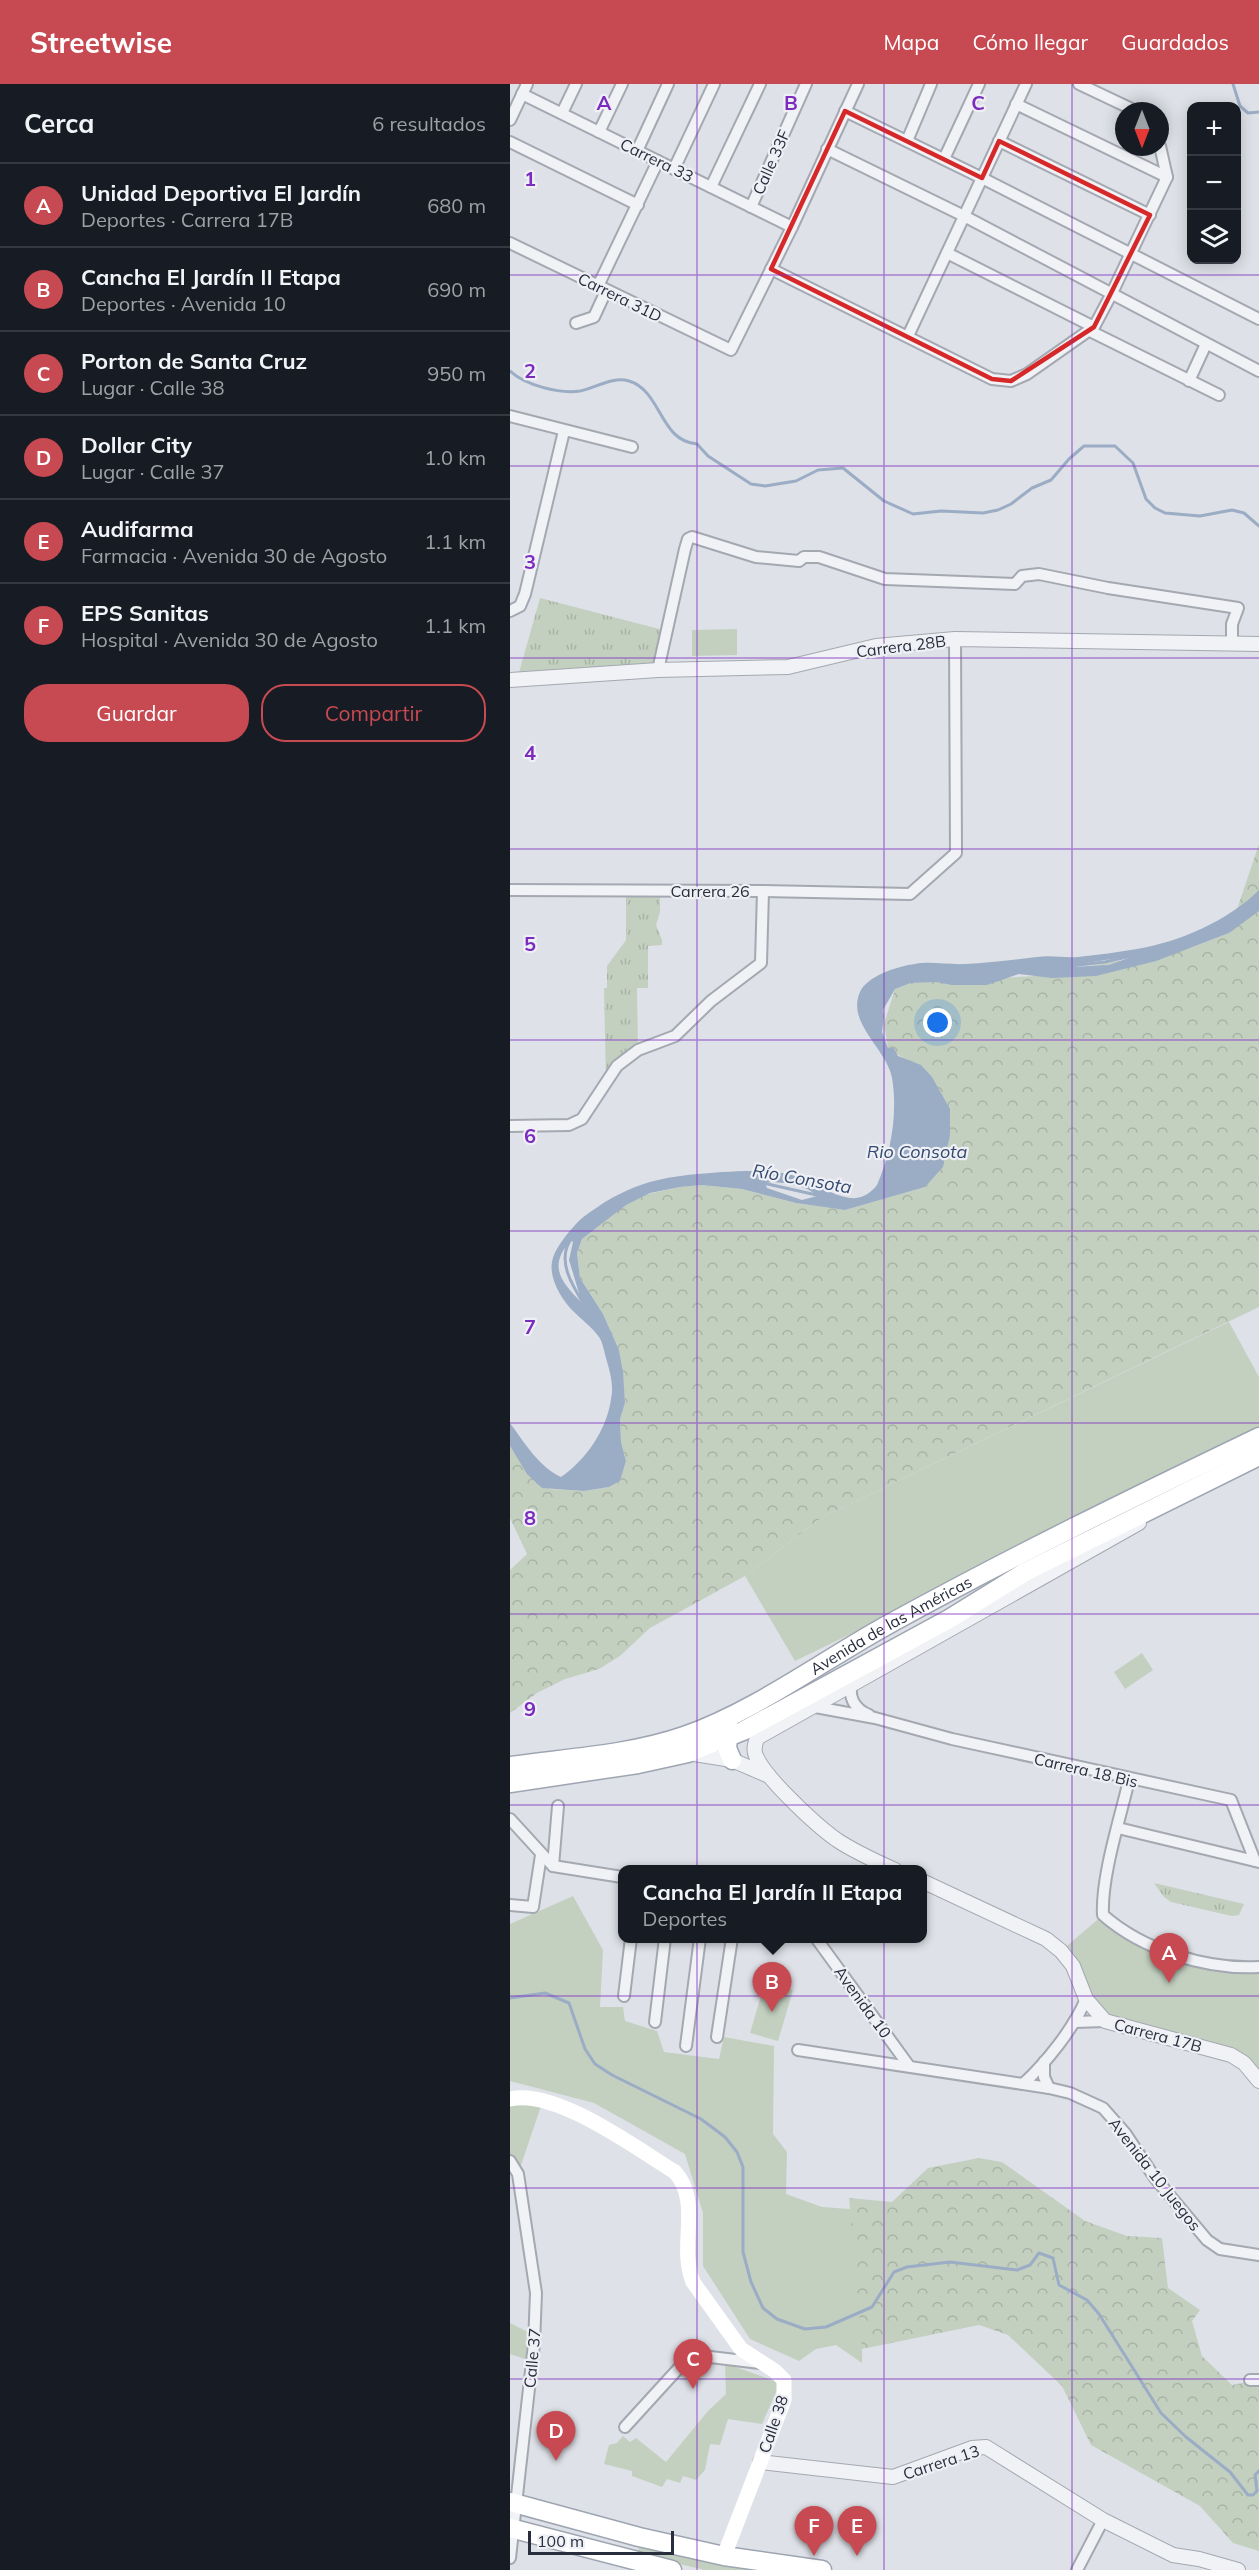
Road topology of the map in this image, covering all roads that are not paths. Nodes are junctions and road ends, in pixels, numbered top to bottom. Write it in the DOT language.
graph roads {
  1 [pos="576,84"];
  2 [pos="622,84"];
  3 [pos="668,84"];
  4 [pos="714,84"];
  5 [pos="760,84"];
  6 [pos="806,84"];
  7 [pos="858,84"];
  8 [pos="931,84"];
  9 [pos="979,84"];
  10 [pos="1026,84"];
  11 [pos="1079,84"];
  12 [pos="524,89"];
  13 [pos="1117,102"];
  14 [pos="1016,104"];
  15 [pos="845,111"];
  16 [pos="562,113"];
  17 [pos="510,120"];
  18 [pos="599,132"];
  19 [pos="907,141"];
  20 [pos="999,141"];
  21 [pos="510,142"];
  22 [pos="828,149"];
  23 [pos="637,151"];
  24 [pos="1162,156"];
  25 [pos="944,159"];
  26 [pos="658,161"];
  27 [pos="674,169"];
  28 [pos="1167,177"];
  29 [pos="982,178"];
  30 [pos="711,187"];
  31 [pos="638,204"];
  32 [pos="751,207"];
  33 [pos="964,216"];
  34 [pos="1150,216"];
  35 [pos="792,227"];
  36 [pos="510,243"];
  37 [pos="947,253"];
  38 [pos="1132,253"];
  39 [pos="771,269"];
  40 [pos="602,289"];
  41 [pos="1112,293"];
  42 [pos="1259,319"];
  43 [pos="576,323"];
  44 [pos="1092,329"];
  45 [pos="908,336"];
  46 [pos="1206,344"];
  47 [pos="1259,371"];
  48 [pos="1189,381"];
  49 [pos="1220,395"];
  50 [pos="510,416"];
  51 [pos="564,431"];
  52 [pos="632,447"];
  53 [pos="510,611"];
  54 [pos="955,639"];
  55 [pos="1232,644"];
  56 [pos="1259,644"];
  57 [pos="658,670"];
  58 [pos="510,680"];
  59 [pos="510,890"];
  60 [pos="763,891"];
  61 [pos="510,1125"];
  62 [pos="1259,1437"];
  63 [pos="1259,1456"];
  64 [pos="951,1590"];
  65 [pos="855,1676"];
  66 [pos="779,1688"];
  67 [pos="790,1706"];
  68 [pos="811,1706"];
  69 [pos="875,1718"];
  70 [pos="726,1738"];
  71 [pos="688,1753"];
  72 [pos="732,1760"];
  73 [pos="510,1766"];
  74 [pos="771,1777"];
  75 [pos="1129,1780"];
  76 [pos="510,1783"];
  77 [pos="558,1806"];
  78 [pos="510,1819"];
  79 [pos="1118,1828"];
  80 [pos="541,1855"];
  81 [pos="1257,1862"];
  82 [pos="886,1865"];
  83 [pos="553,1866"];
  84 [pos="618,1876"];
  85 [pos="927,1883"];
  86 [pos="510,1905"];
  87 [pos="630,1943"];
  88 [pos="664,1943"];
  89 [pos="699,1943"];
  90 [pos="731,1943"];
  91 [pos="820,1943"];
  92 [pos="1259,1967"];
  93 [pos="624,1996"];
  94 [pos="1086,1999"];
  95 [pos="1104,2021"];
  96 [pos="655,2022"];
  97 [pos="1074,2022"];
  98 [pos="717,2037"];
  99 [pos="686,2046"];
  100 [pos="798,2050"];
  101 [pos="1044,2062"];
  102 [pos="909,2066"];
  103 [pos="1259,2081"];
  104 [pos="1023,2084"];
  105 [pos="1049,2088"];
  106 [pos="510,2099"];
  107 [pos="510,2161"];
  108 [pos="1259,2255"];
  109 [pos="764,2364"];
  110 [pos="626,2427"];
  111 [pos="760,2462"];
  112 [pos="513,2502"];
  113 [pos="1103,2520"];
  114 [pos="512,2528"];
  115 [pos="724,2556"];
  116 [pos="510,2558"];
  117 [pos="643,2567"];
  118 [pos="672,2570"];
  119 [pos="822,2570"];
  120 [pos="1077,2570"];
  121 [pos="1238,2570"];
  1 -- 16 [label="street"];
  2 -- 18 [label="street"];
  3 -- 23 [label="street"];
  4 -- 27 [label="street"];
  5 -- 30 [label="street"];
  6 -- 32 [label="street, Calle 33F"];
  7 -- 15 [label="street"];
  8 -- 19 [label="street"];
  9 -- 25 [label="street"];
  10 -- 14 [label="street"];
  11 -- 13 [label="street"];
  12 -- 16 [label="street, Carrera 33"];
  12 -- 17 [label="street"];
  14 -- 20 [label="street"];
  14 -- 28 [label="street"];
  15 -- 19 [label="street"];
  15 -- 22 [label="street"];
  16 -- 18 [label="street, Carrera 33"];
  18 -- 23 [label="street, Carrera 33"];
  19 -- 25 [label="street"];
  20 -- 29 [label="street"];
  20 -- 34 [label="street"];
  21 -- 31 [label="street"];
  22 -- 33 [label="street"];
  22 -- 35 [label="street"];
  23 -- 26 [label="street, Carrera 33"];
  24 -- 28 [label="street"];
  25 -- 29 [label="street"];
  26 -- 27 [label="street, Carrera 33"];
  26 -- 31 [label="street"];
  27 -- 30 [label="street, Carrera 33"];
  28 -- 34 [label="street"];
  29 -- 33 [label="street"];
  29 -- 38 [label="street"];
  30 -- 32 [label="street, Carrera 33"];
  31 -- 40 [label="street"];
  32 -- 35 [label="street, Carrera 33"];
  33 -- 37 [label="street"];
  33 -- 41 [label="street"];
  34 -- 38 [label="street"];
  35 -- 39 [label="street"];
  36 -- 40 [label="street, Carrera 31D"];
  37 -- 44 [label="street"];
  37 -- 45 [label="street"];
  38 -- 41 [label="street"];
  38 -- 42 [label="street"];
  39 -- 40 [label="street, Carrera 31D"];
  39 -- 45 [label="street"];
  40 -- 43 [label="street"];
  41 -- 44 [label="street"];
  41 -- 46 [label="street"];
  44 -- 45 [label="street"];
  44 -- 48 [label="street"];
  46 -- 47 [label="street"];
  46 -- 48 [label="street"];
  48 -- 49 [label="street"];
  50 -- 51 [label="street"];
  51 -- 52 [label="street"];
  51 -- 53 [label="street"];
  54 -- 55 [label="street, Carrera 28B"];
  54 -- 57 [label="street, Carrera 28B"];
  54 -- 60 [label="street, Carrera 26"];
  55 -- 56 [label="street, Carrera 28B"];
  55 -- 57 [label="street"];
  57 -- 58 [label="street, Carrera 28B"];
  59 -- 60 [label="street, Carrera 26"];
  60 -- 61 [label="street"];
  62 -- 64 [label="main road, Avenida de las Américas"];
  63 -- 65 [label="main road, Avenida de las Américas"];
  64 -- 65 [label="main road"];
  64 -- 66 [label="main road, Avenida de las Américas"];
  65 -- 67 [label="main road, Avenida de las Américas"];
  65 -- 68 [label="street, Carrera 18 Bis"];
  65 -- 69 [label="street, Carrera 18 Bis"];
  66 -- 70 [label="main road"];
  66 -- 73 [label="main road, Avenida de las Américas"];
  67 -- 68 [label="street, Carrera 18 Bis"];
  67 -- 70 [label="main road, Avenida de las Américas"];
  68 -- 69 [label="street, Carrera 18 Bis"];
  68 -- 74 [label="street"];
  69 -- 75 [label="street, Carrera 18 Bis"];
  70 -- 71 [label="main road, Avenida de las Américas"];
  70 -- 72 [label="main road"];
  71 -- 72 [label="street"];
  71 -- 76 [label="main road, Avenida de las Américas"];
  72 -- 74 [label="street"];
  74 -- 82 [label="street"];
  75 -- 79 [label="street"];
  75 -- 81 [label="street, Carrera 18 Bis"];
  77 -- 83 [label="street"];
  78 -- 80 [label="street"];
  79 -- 81 [label="street"];
  79 -- 92 [label="street"];
  80 -- 83 [label="street"];
  80 -- 86 [label="street"];
  83 -- 84 [label="street"];
  85 -- 94 [label="street, Carrera 17B"];
  87 -- 93 [label="street"];
  88 -- 96 [label="street"];
  89 -- 99 [label="street"];
  90 -- 98 [label="street"];
  91 -- 102 [label="street, Avenida 10"];
  94 -- 95 [label="street, Carrera 17B"];
  94 -- 97 [label="street"];
  95 -- 97 [label="street"];
  95 -- 103 [label="street, Carrera 17B"];
  97 -- 101 [label="street"];
  100 -- 102 [label="street, Avenida 10 Juegos"];
  101 -- 104 [label="street"];
  101 -- 105 [label="street"];
  102 -- 104 [label="street, Avenida 10 Juegos"];
  104 -- 105 [label="street, Avenida 10 Juegos"];
  105 -- 108 [label="street, Avenida 10 Juegos"];
  106 -- 109 [label="main road, Calle 38"];
  107 -- 112 [label="street, Calle 37"];
  109 -- 110 [label="street"];
  109 -- 111 [label="main road, Calle 38"];
  111 -- 113 [label="street, Carrera 13"];
  111 -- 115 [label="main road, Calle 38"];
  112 -- 114 [label="street, Calle 37"];
  112 -- 115 [label="main road"];
  113 -- 120 [label="street"];
  113 -- 121 [label="street, Carrera 13"];
  114 -- 116 [label="street, Calle 37"];
  114 -- 117 [label="main road"];
  115 -- 119 [label="main road"];
  117 -- 118 [label="main road"];
}
